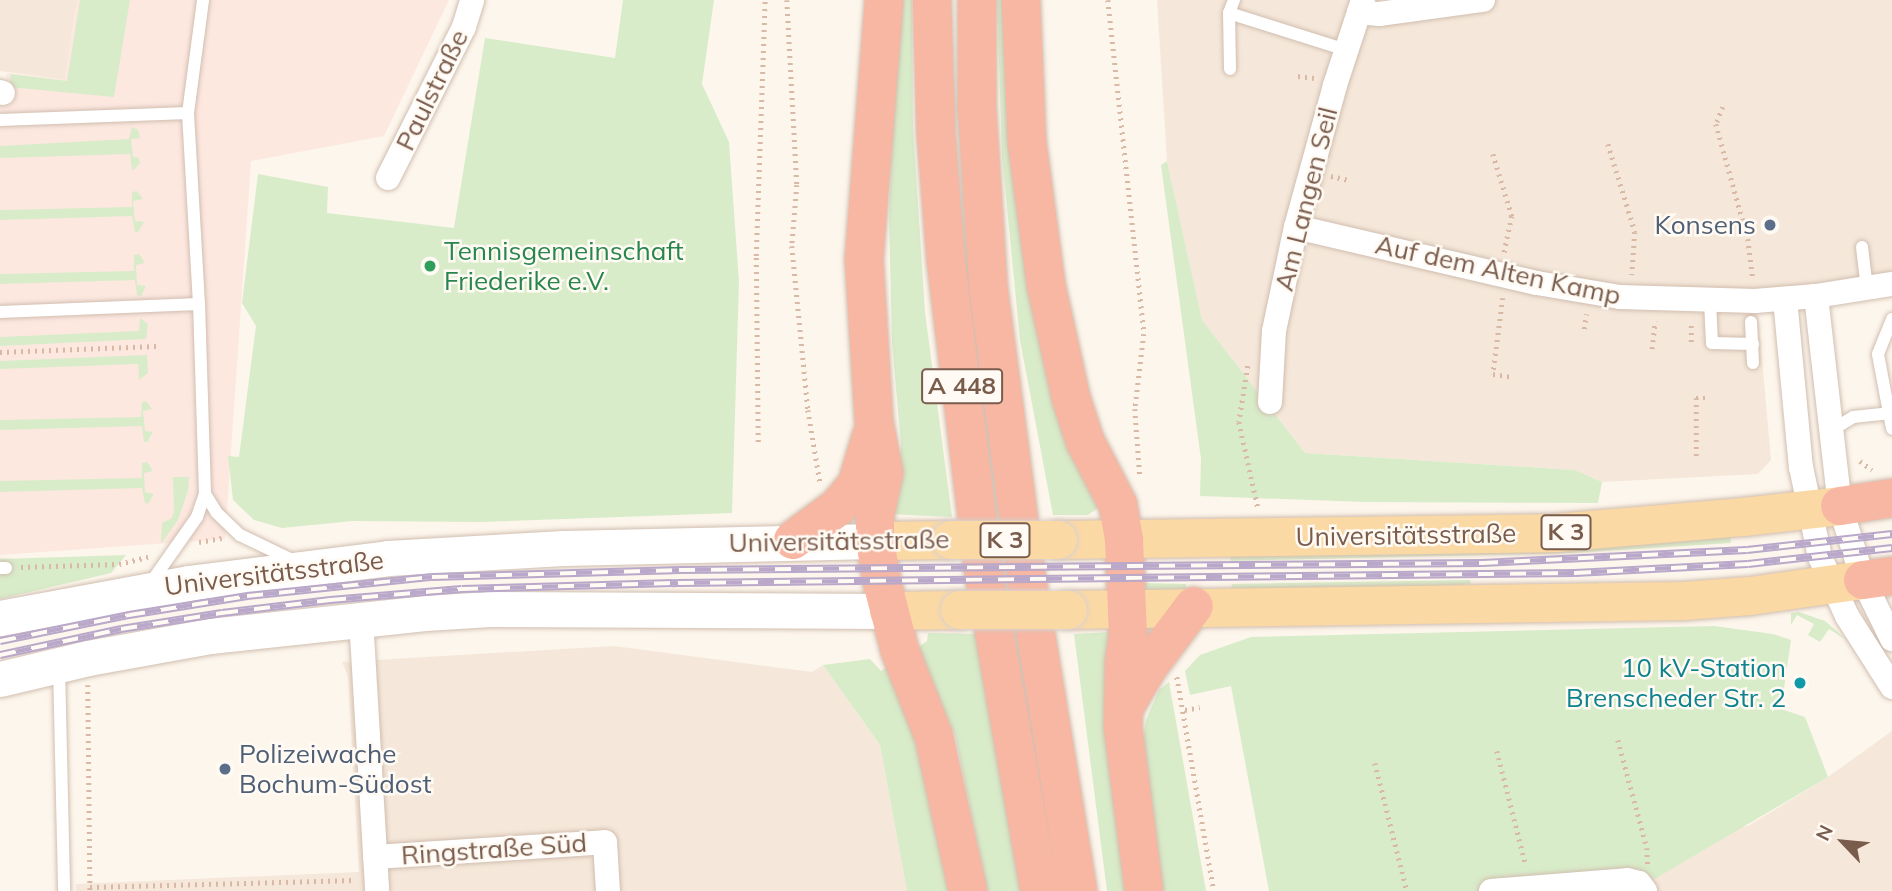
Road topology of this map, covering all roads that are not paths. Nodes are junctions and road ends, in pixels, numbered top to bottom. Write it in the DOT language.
graph roads {
  1 [pos="203,0"];
  2 [pos="472,0"];
  3 [pos="884,0"];
  4 [pos="932,0"];
  5 [pos="977,0"];
  6 [pos="1021,0"];
  7 [pos="1234,0"];
  8 [pos="1483,0"];
  9 [pos="1361,6"];
  10 [pos="1229,13"];
  11 [pos="1346,50"];
  12 [pos="1230,69"];
  13 [pos="188,113"];
  14 [pos="0,120"];
  15 [pos="388,177"];
  16 [pos="1296,227"];
  17 [pos="1862,247"];
  18 [pos="1892,284"];
  19 [pos="1867,289"];
  20 [pos="1816,296"];
  21 [pos="1785,299"];
  22 [pos="1710,301"];
  23 [pos="199,304"];
  24 [pos="0,312"];
  25 [pos="1753,312"];
  26 [pos="1892,319"];
  27 [pos="1754,344"];
  28 [pos="1753,363"];
  29 [pos="1270,402"];
  30 [pos="1889,413"];
  31 [pos="874,422"];
  32 [pos="1892,429"];
  33 [pos="1830,431"];
  34 [pos="205,494"];
  35 [pos="1892,498"];
  36 [pos="1824,508"];
  37 [pos="793,540"];
  38 [pos="1124,540"];
  39 [pos="875,541"];
  40 [pos="304,566"];
  41 [pos="1862,580"];
  42 [pos="145,590"];
  43 [pos="1194,606"];
  44 [pos="1127,607"];
  45 [pos="889,611"];
  46 [pos="0,618"];
  47 [pos="361,618"];
  48 [pos="1892,639"];
  49 [pos="73,662"];
  50 [pos="0,679"];
  51 [pos="1892,687"];
  52 [pos="1124,708"];
  53 [pos="376,876"];
  54 [pos="1642,887"];
  55 [pos="64,891"];
  56 [pos="608,891"];
  57 [pos="968,891"];
  58 [pos="1040,891"];
  59 [pos="1078,891"];
  60 [pos="1144,891"];
  61 [pos="1491,891"];
  1 -- 13 [label="lane"];
  2 -- 15 [label="street, Paulstraße"];
  3 -- 31 [label="highway"];
  4 -- 58 [label="highway, A 448"];
  5 -- 59 [label="highway, A 448"];
  6 -- 38 [label="highway"];
  7 -- 10 [label="lane"];
  8 -- 9 [label="street"];
  9 -- 11 [label="street, Am Langen Seil"];
  10 -- 11 [label="lane"];
  10 -- 12 [label="lane"];
  11 -- 16 [label="street, Am Langen Seil"];
  13 -- 14 [label="lane"];
  13 -- 23 [label="lane"];
  16 -- 22 [label="street, Auf dem Alten Kamp"];
  16 -- 29 [label="street, Am Langen Seil"];
  17 -- 19 [label="lane"];
  18 -- 19 [label="street, Auf dem Alten Kamp"];
  19 -- 20 [label="street, Auf dem Alten Kamp"];
  20 -- 21 [label="street, Auf dem Alten Kamp"];
  20 -- 33 [label="street"];
  21 -- 25 [label="street, Auf dem Alten Kamp"];
  21 -- 36 [label="street"];
  22 -- 25 [label="street, Auf dem Alten Kamp"];
  22 -- 27 [label="lane"];
  23 -- 24 [label="lane"];
  23 -- 34 [label="lane"];
  25 -- 27 [label="lane"];
  26 -- 30 [label="lane"];
  27 -- 28 [label="lane"];
  30 -- 32 [label="lane"];
  30 -- 33 [label="lane"];
  31 -- 37 [label="highway"];
  31 -- 39 [label="highway"];
  33 -- 36 [label="street"];
  34 -- 40 [label="lane"];
  34 -- 42 [label="lane"];
  35 -- 36 [label="highway, Universitätsstraße / K 3"];
  36 -- 38 [label="main road, Universitätsstraße / K 3"];
  36 -- 41 [label="street"];
  36 -- 41 [label="street"];
  37 -- 39 [label="main road, Universitätsstraße / K 3"];
  37 -- 40 [label="main road, Universitätsstraße / K 3"];
  38 -- 39 [label="main road, Universitätsstraße / K 3, bridge"];
  38 -- 44 [label="highway"];
  39 -- 45 [label="highway"];
  40 -- 42 [label="main road, Universitätsstraße / K 3"];
  41 -- 43 [label="main road, Universitätsstraße"];
  41 -- 48 [label="street"];
  41 -- 51 [label="street"];
  42 -- 46 [label="main road, Universitätsstraße / K 3"];
  43 -- 44 [label="main road, Universitätsstraße"];
  43 -- 52 [label="highway"];
  44 -- 45 [label="main road, Universitätsstraße, bridge"];
  44 -- 52 [label="highway"];
  45 -- 47 [label="main road, Universitätsstraße"];
  45 -- 57 [label="highway"];
  47 -- 49 [label="main road, Universitätsstraße"];
  47 -- 53 [label="street"];
  49 -- 50 [label="main road, Universitätsstraße"];
  49 -- 55 [label="lane"];
  52 -- 60 [label="highway"];
  53 -- 56 [label="street, Ringstraße Süd"];
  54 -- 61 [label="street"];
}
